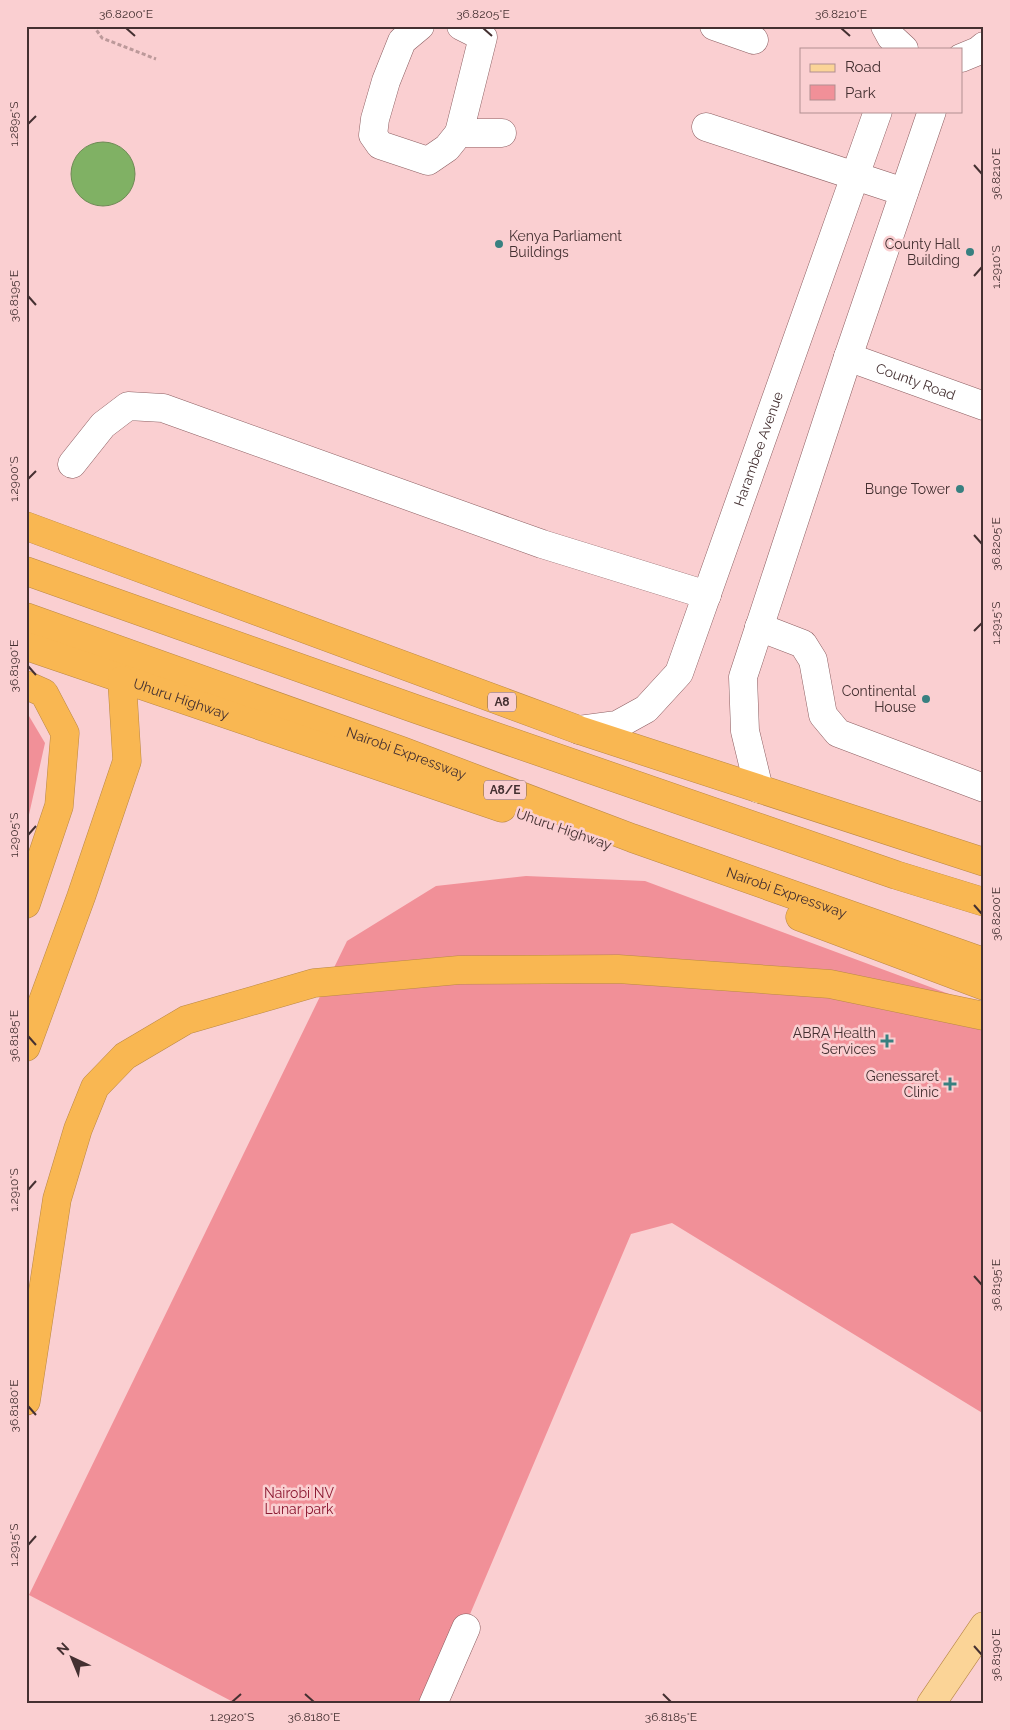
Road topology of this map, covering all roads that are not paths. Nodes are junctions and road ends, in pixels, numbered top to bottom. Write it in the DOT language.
graph roads {
  1 [pos="420,26"];
  2 [pos="461,26"];
  3 [pos="714,26"];
  4 [pos="754,40"];
  5 [pos="878,112"];
  6 [pos="932,112"];
  7 [pos="706,127"];
  8 [pos="459,133"];
  9 [pos="502,133"];
  10 [pos="856,176"];
  11 [pos="904,192"];
  12 [pos="848,357"];
  13 [pos="984,406"];
  14 [pos="72,464"];
  15 [pos="26,526"];
  16 [pos="26,571"];
  17 [pos="707,595"];
  18 [pos="26,617"];
  19 [pos="759,628"];
  20 [pos="26,646"];
  21 [pos="122,680"];
  22 [pos="26,685"];
  23 [pos="578,730"];
  24 [pos="984,788"];
  25 [pos="758,789"];
  26 [pos="984,862"];
  27 [pos="984,902"];
  28 [pos="26,904"];
  29 [pos="984,962"];
  30 [pos="984,986"];
  31 [pos="984,1016"];
  32 [pos="26,1047"];
  33 [pos="26,1400"];
  34 [pos="984,1626"];
  35 [pos="466,1628"];
  36 [pos="433,1704"];
  37 [pos="931,1704"];
  1 -- 8 [label="street"];
  2 -- 8 [label="street"];
  3 -- 4 [label="street"];
  5 -- 10 [label="street, Harambee Avenue"];
  6 -- 11 [label="street"];
  7 -- 10 [label="street"];
  8 -- 9 [label="street"];
  10 -- 11 [label="street"];
  10 -- 17 [label="street, Harambee Avenue"];
  11 -- 12 [label="street"];
  12 -- 13 [label="street, County Road"];
  12 -- 19 [label="street"];
  14 -- 17 [label="street"];
  15 -- 23 [label="highway, A8"];
  16 -- 27 [label="highway"];
  17 -- 23 [label="street, Harambee Avenue"];
  18 -- 29 [label="highway, Nairobi Expressway / A8/E"];
  19 -- 24 [label="street"];
  19 -- 25 [label="street"];
  20 -- 21 [label="highway, Uhuru Highway"];
  21 -- 30 [label="highway, Uhuru Highway"];
  21 -- 32 [label="highway"];
  22 -- 28 [label="highway"];
  23 -- 25 [label="highway, A8"];
  25 -- 26 [label="highway, A8"];
  31 -- 33 [label="highway"];
  34 -- 37 [label="main road"];
  35 -- 36 [label="street"];
}
